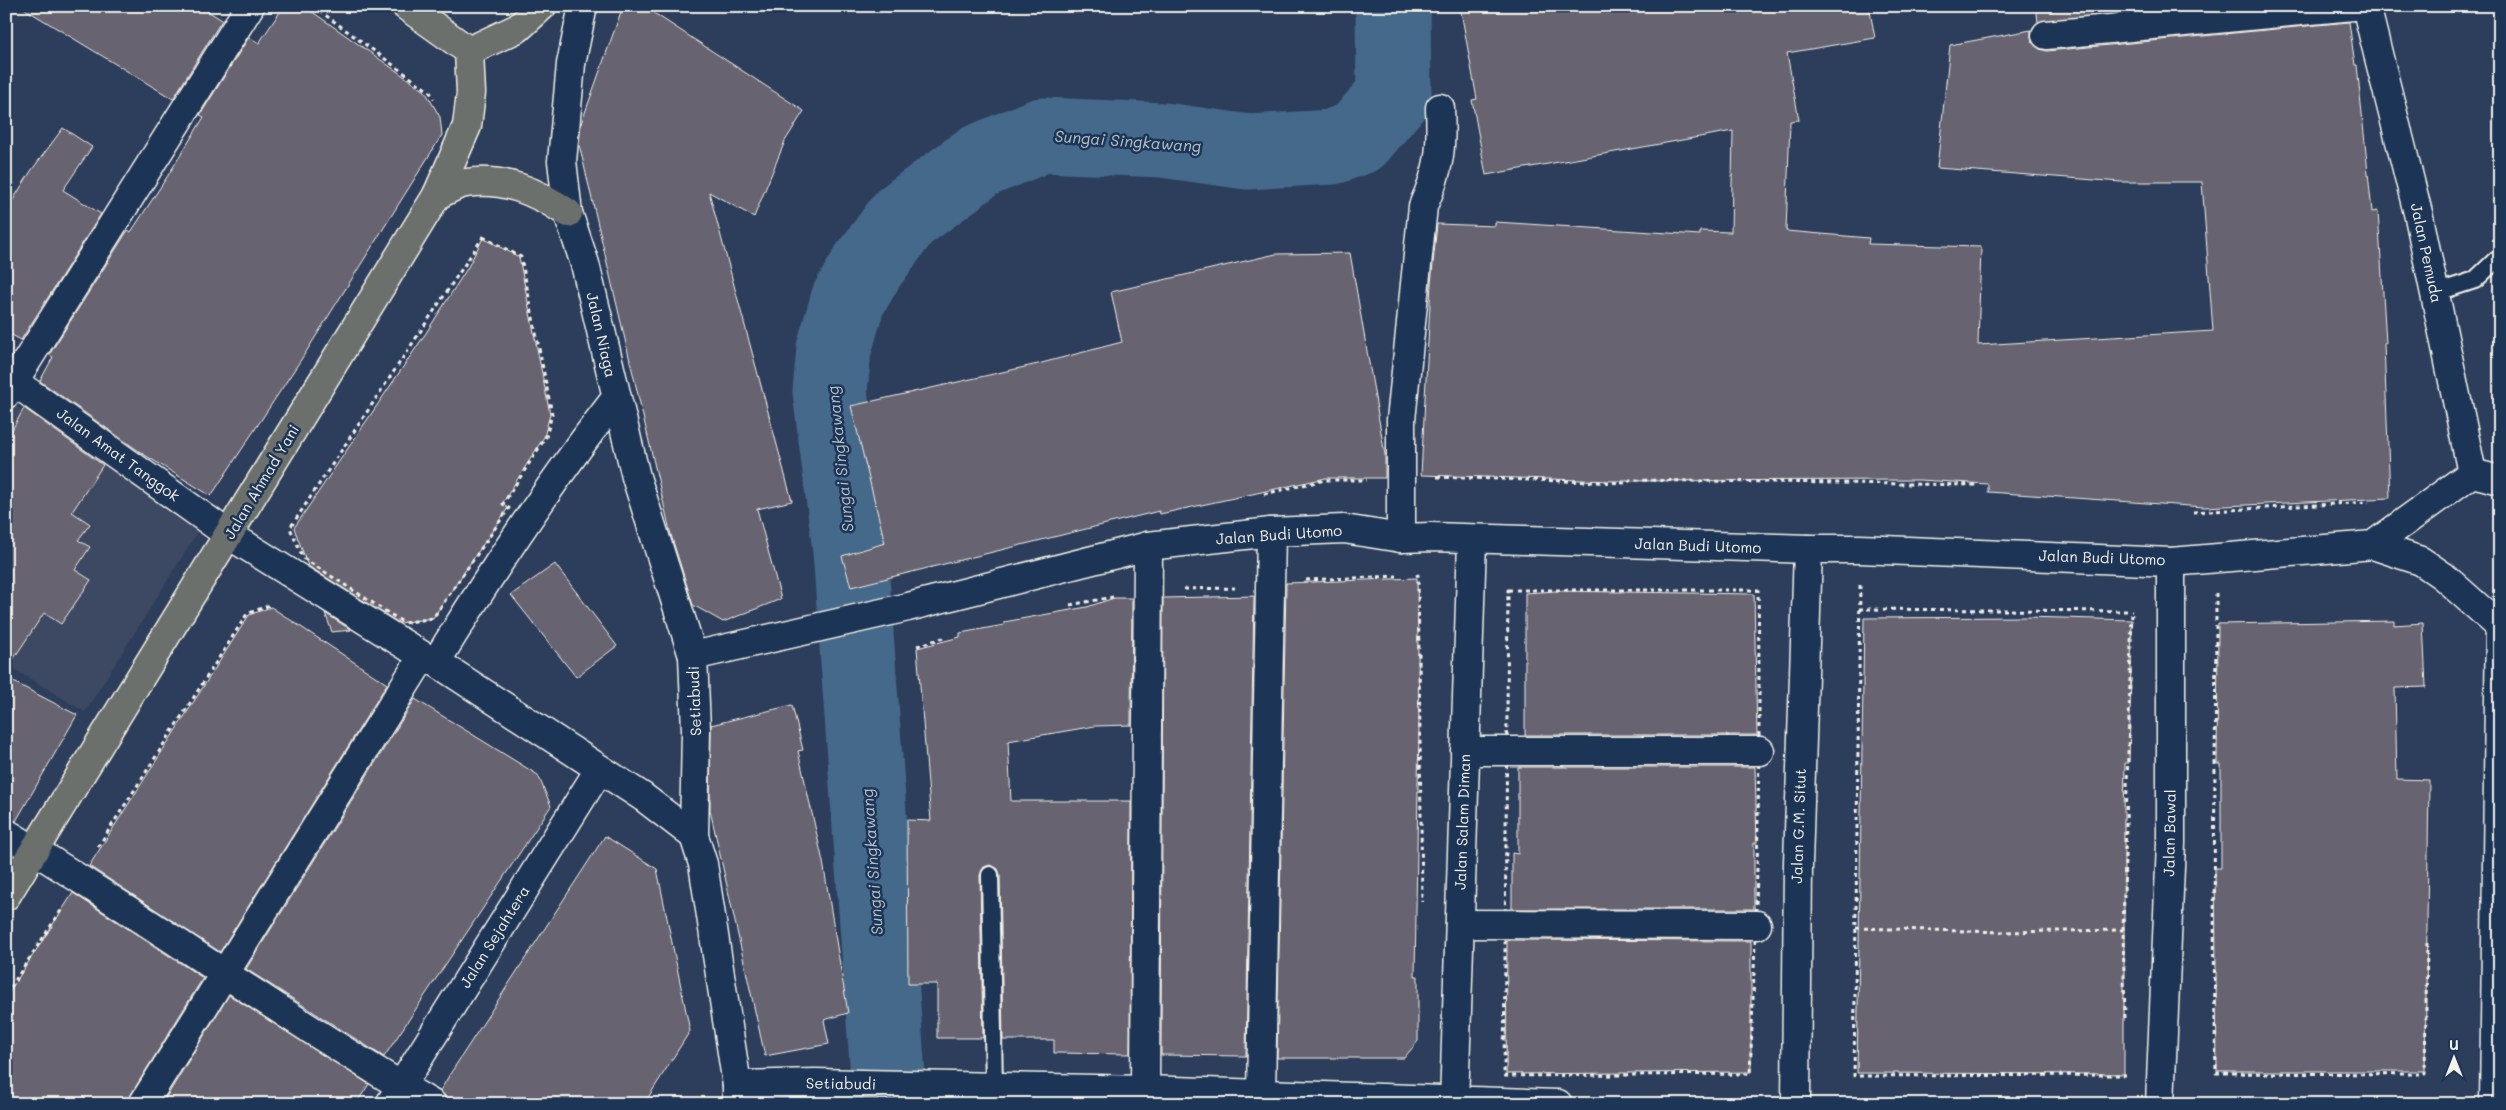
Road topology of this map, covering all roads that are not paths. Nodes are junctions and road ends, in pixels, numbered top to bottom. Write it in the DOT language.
graph roads {
  1 [pos="250,6"];
  2 [pos="406,6"];
  3 [pos="542,6"];
  4 [pos="583,6"];
  5 [pos="2353,6"];
  6 [pos="2366,6"];
  7 [pos="2046,35"];
  8 [pos="469,51"];
  9 [pos="1440,108"];
  10 [pos="437,195"];
  11 [pos="568,213"];
  12 [pos="2500,256"];
  13 [pos="2435,293"];
  14 [pos="9,384"];
  15 [pos="616,398"];
  16 [pos="2472,473"];
  17 [pos="2500,480"];
  18 [pos="1271,532"];
  19 [pos="229,536"];
  20 [pos="1401,538"];
  21 [pos="1472,540"];
  22 [pos="2373,545"];
  23 [pos="1148,546"];
  24 [pos="1808,549"];
  25 [pos="2171,562"];
  26 [pos="2499,622"];
  27 [pos="693,656"];
  28 [pos="429,659"];
  29 [pos="1465,751"];
  30 [pos="1760,751"];
  31 [pos="599,770"];
  32 [pos="6,833"];
  33 [pos="694,836"];
  34 [pos="35,850"];
  35 [pos="990,875"];
  36 [pos="6,896"];
  37 [pos="1460,924"];
  38 [pos="1757,925"];
  39 [pos="225,976"];
  40 [pos="994,1087"];
  41 [pos="1145,1090"];
  42 [pos="737,1094"];
  43 [pos="1261,1094"];
  44 [pos="396,1095"];
  45 [pos="1062,1097"];
  46 [pos="1454,1102"];
  47 [pos="143,1104"];
  48 [pos="432,1104"];
  49 [pos="1558,1104"];
  50 [pos="1796,1104"];
  51 [pos="2160,1104"];
  52 [pos="2494,1104"];
  1 -- 14 [label="street"];
  2 -- 8 [label="main road"];
  3 -- 8 [label="main road"];
  4 -- 11 [label="street, Jalan Niaga"];
  5 -- 7 [label="street"];
  6 -- 13 [label="street, Jalan Pemuda"];
  8 -- 10 [label="main road, Jalan Ahmad Yani"];
  9 -- 20 [label="street"];
  10 -- 11 [label="main road"];
  10 -- 19 [label="main road, Jalan Ahmad Yani"];
  11 -- 15 [label="street, Jalan Niaga"];
  12 -- 13 [label="lane"];
  13 -- 16 [label="street, Jalan Pemuda"];
  14 -- 19 [label="street, Jalan Amat Tanggok"];
  15 -- 27 [label="street, Jalan Niaga"];
  15 -- 28 [label="street"];
  16 -- 17 [label="street"];
  16 -- 22 [label="street"];
  18 -- 20 [label="street, Jalan Budi Utomo"];
  18 -- 23 [label="street, Jalan Budi Utomo"];
  18 -- 43 [label="street"];
  19 -- 28 [label="street, Jalan Amat Tanggok"];
  19 -- 34 [label="main road, Jalan Ahmad Yani"];
  20 -- 21 [label="street, Jalan Budi Utomo"];
  21 -- 24 [label="street, Jalan Budi Utomo"];
  21 -- 29 [label="street, Jalan Salam Diman"];
  22 -- 25 [label="street, Jalan Budi Utomo"];
  22 -- 26 [label="street"];
  23 -- 27 [label="street, Jalan Budi Utomo"];
  23 -- 41 [label="street"];
  24 -- 25 [label="street, Jalan Budi Utomo"];
  24 -- 50 [label="street, Jalan G.M. Situt"];
  25 -- 51 [label="street, Jalan Bawal"];
  26 -- 52 [label="street"];
  27 -- 33 [label="street, Setiabudi"];
  28 -- 31 [label="street, Jalan Amat Tanggok"];
  28 -- 39 [label="street"];
  29 -- 30 [label="street"];
  29 -- 37 [label="street, Jalan Salam Diman"];
  31 -- 33 [label="street"];
  31 -- 44 [label="street, Jalan Sejahtera"];
  32 -- 34 [label="street"];
  33 -- 42 [label="street, Setiabudi"];
  34 -- 36 [label="main road, Jalan Ahmad Yani"];
  34 -- 39 [label="street"];
  35 -- 40 [label="lane"];
  37 -- 38 [label="street"];
  37 -- 46 [label="street, Jalan Salam Diman"];
  39 -- 44 [label="street"];
  39 -- 47 [label="street"];
  40 -- 42 [label="street, Setiabudi"];
  40 -- 45 [label="street, Setiabudi"];
  41 -- 43 [label="street, Setiabudi"];
  41 -- 45 [label="street, Setiabudi"];
  43 -- 46 [label="street, Setiabudi"];
  44 -- 48 [label="street"];
  46 -- 49 [label="street, Setiabudi"];
}
